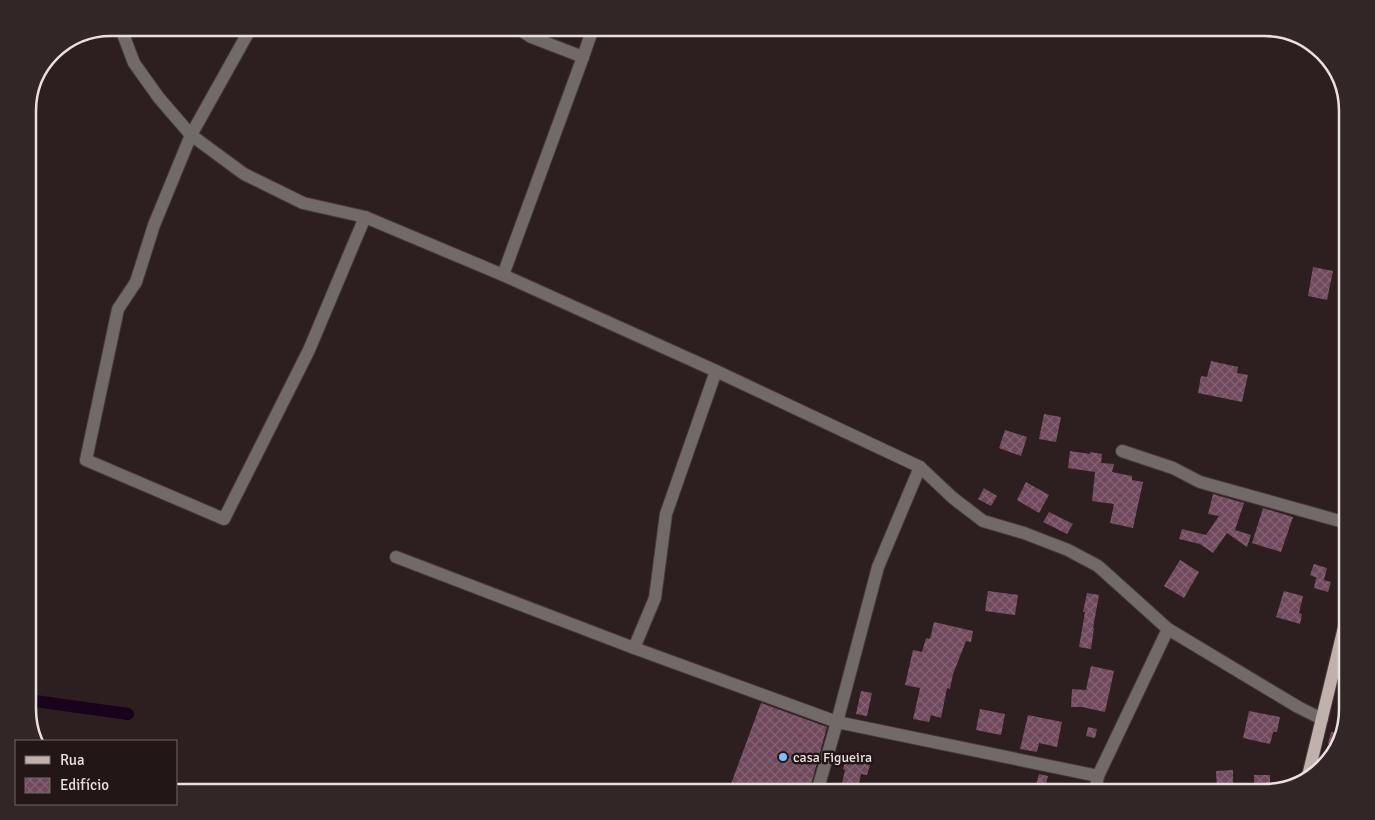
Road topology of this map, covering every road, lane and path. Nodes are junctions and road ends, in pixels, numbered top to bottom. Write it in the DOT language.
graph roads {
  1 [pos="124,36"];
  2 [pos="246,36"];
  3 [pos="530,36"];
  4 [pos="590,36"];
  5 [pos="583,57"];
  6 [pos="190,135"];
  7 [pos="365,217"];
  8 [pos="503,275"];
  9 [pos="716,371"];
  10 [pos="1122,451"];
  11 [pos="920,466"];
  12 [pos="1339,521"];
  13 [pos="396,557"];
  14 [pos="1168,629"];
  15 [pos="634,648"];
  16 [pos="1339,671"];
  17 [pos="1322,719"];
  18 [pos="837,722"];
  19 [pos="1310,768"];
  20 [pos="1098,776"];
  21 [pos="819,784"];
  22 [pos="1096,784"];
  1 -- 6 [label="street"];
  2 -- 6 [label="street"];
  3 -- 5 [label="street"];
  4 -- 5 [label="street"];
  5 -- 8 [label="street"];
  6 -- 7 [label="street"];
  6 -- 7 [label="street"];
  7 -- 8 [label="street"];
  8 -- 9 [label="street"];
  9 -- 11 [label="street"];
  9 -- 15 [label="street"];
  10 -- 12 [label="street"];
  11 -- 14 [label="street"];
  11 -- 18 [label="street"];
  13 -- 15 [label="street"];
  14 -- 17 [label="street"];
  14 -- 20 [label="street"];
  15 -- 18 [label="street"];
  16 -- 17 [label="main road"];
  17 -- 19 [label="main road"];
  18 -- 20 [label="street"];
  18 -- 21 [label="street"];
  20 -- 22 [label="street"];
}
